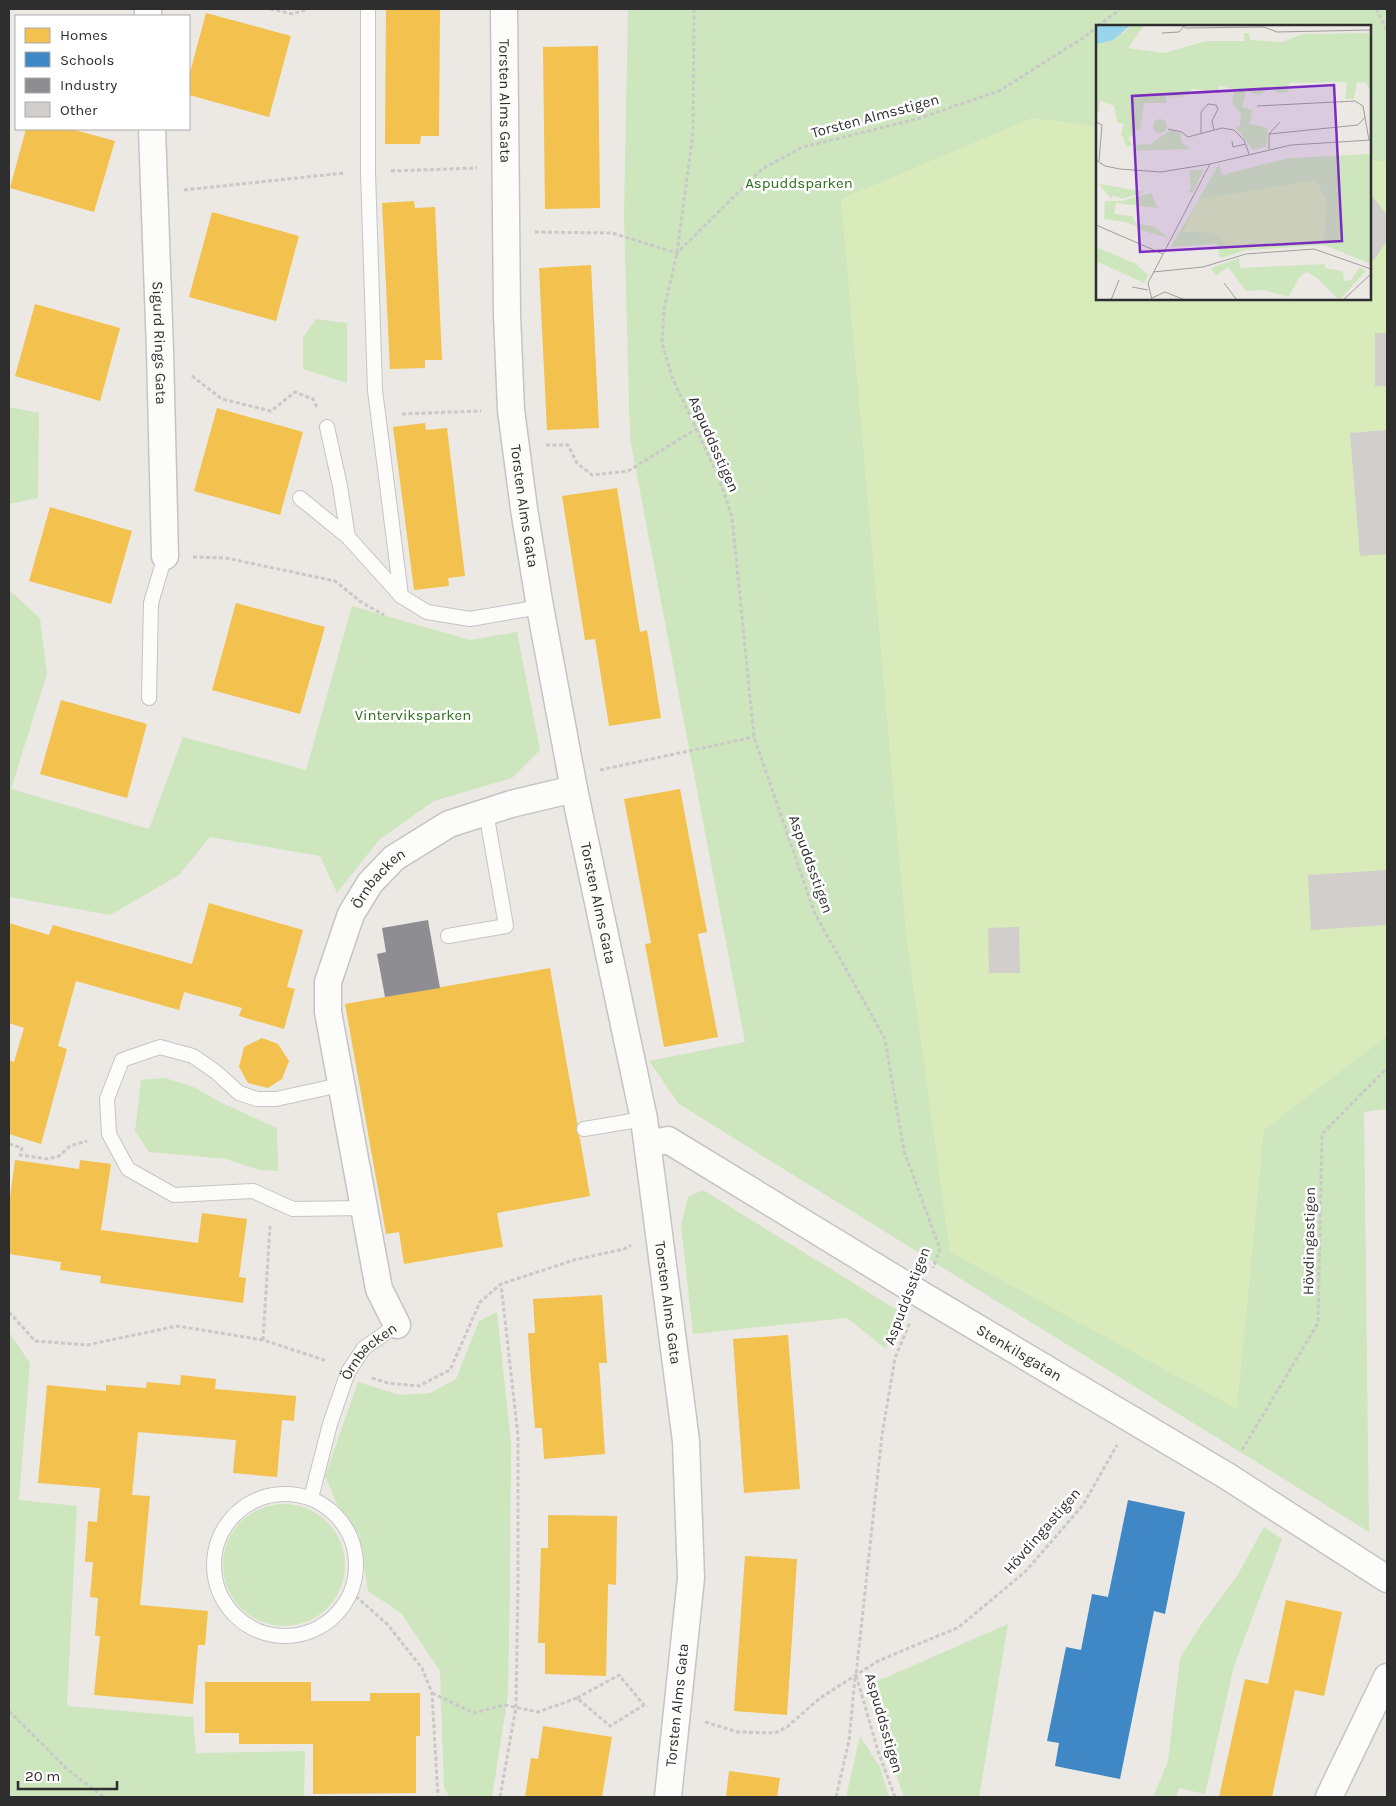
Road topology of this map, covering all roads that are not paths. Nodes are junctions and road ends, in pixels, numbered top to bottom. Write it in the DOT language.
graph roads {
  1 [pos="368,9"];
  2 [pos="504,9"];
  3 [pos="152,130"];
  4 [pos="327,427"];
  5 [pos="300,498"];
  6 [pos="348,537"];
  7 [pos="164,556"];
  8 [pos="401,596"];
  9 [pos="540,606"];
  10 [pos="149,698"];
  11 [pos="574,789"];
  12 [pos="486,812"];
  13 [pos="448,936"];
  14 [pos="340,1085"];
  15 [pos="584,1130"];
  16 [pos="646,1131"];
  17 [pos="364,1208"];
  18 [pos="397,1325"];
  19 [pos="311,1498"];
  20 [pos="1387,1579"];
  21 [pos="1387,1677"];
  22 [pos="668,1797"];
  23 [pos="1329,1797"];
  1 -- 8 [label="lane"];
  2 -- 9 [label="street, Torsten Alms Gata"];
  3 -- 7 [label="street, Sigurd Rings Gata"];
  4 -- 6 [label="lane"];
  5 -- 6 [label="lane"];
  6 -- 8 [label="lane"];
  7 -- 10 [label="lane"];
  8 -- 9 [label="lane"];
  9 -- 11 [label="street, Torsten Alms Gata"];
  11 -- 12 [label="street, Örnbacken"];
  11 -- 16 [label="street, Torsten Alms Gata"];
  12 -- 13 [label="lane"];
  12 -- 14 [label="street, Örnbacken"];
  14 -- 17 [label="street, Örnbacken"];
  14 -- 17 [label="lane"];
  15 -- 16 [label="lane"];
  16 -- 20 [label="street, Stenkilsgatan"];
  16 -- 22 [label="street, Torsten Alms Gata"];
  17 -- 18 [label="street, Örnbacken"];
  18 -- 19 [label="lane, Örnbacken"];
  19 -- 19 [label="lane"];
  21 -- 23 [label="street"];
}
